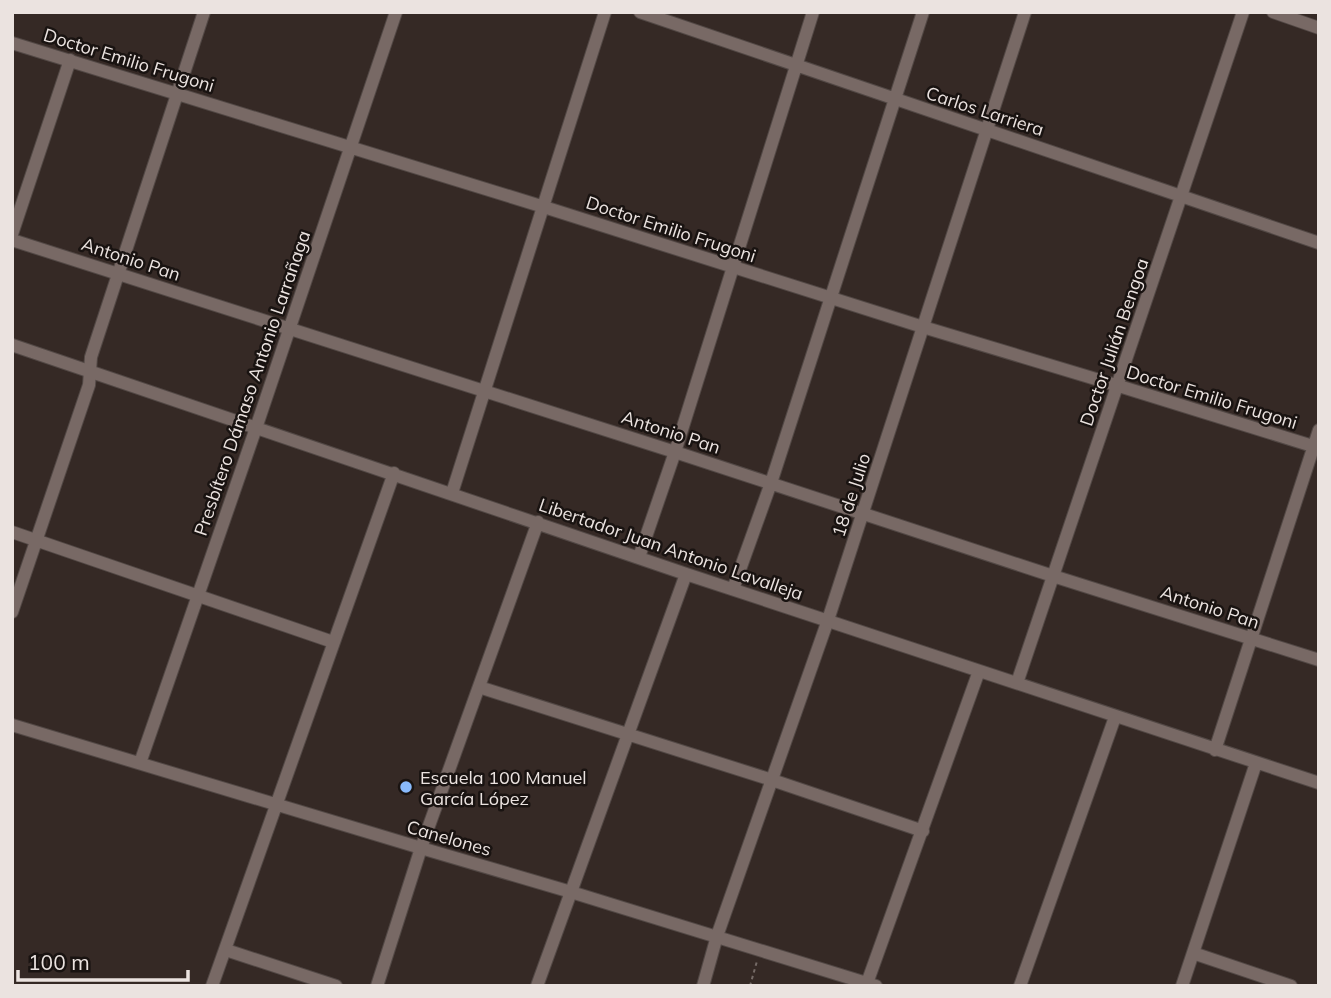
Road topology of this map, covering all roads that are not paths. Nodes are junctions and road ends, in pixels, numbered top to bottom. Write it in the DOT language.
graph roads {
  1 [pos="204,12"];
  2 [pos="396,12"];
  3 [pos="605,12"];
  4 [pos="640,12"];
  5 [pos="813,12"];
  6 [pos="923,12"];
  7 [pos="1026,12"];
  8 [pos="1243,12"];
  9 [pos="1273,12"];
  10 [pos="1319,28"];
  11 [pos="12,43"];
  12 [pos="70,60"];
  13 [pos="796,66"];
  14 [pos="178,94"];
  15 [pos="894,99"];
  16 [pos="988,131"];
  17 [pos="351,148"];
  18 [pos="1182,196"];
  19 [pos="544,207"];
  20 [pos="12,234"];
  21 [pos="12,240"];
  22 [pos="1319,243"];
  23 [pos="733,267"];
  24 [pos="120,273"];
  25 [pos="832,299"];
  26 [pos="923,327"];
  27 [pos="289,329"];
  28 [pos="12,345"];
  29 [pos="90,372"];
  30 [pos="1118,386"];
  31 [pos="485,391"];
  32 [pos="256,428"];
  33 [pos="1319,429"];
  34 [pos="1316,447"];
  35 [pos="675,452"];
  36 [pos="394,473"];
  37 [pos="771,483"];
  38 [pos="452,493"];
  39 [pos="863,514"];
  40 [pos="538,522"];
  41 [pos="12,532"];
  42 [pos="36,540"];
  43 [pos="639,557"];
  44 [pos="686,574"];
  45 [pos="1054,576"];
  46 [pos="733,589"];
  47 [pos="198,596"];
  48 [pos="12,612"];
  49 [pos="828,620"];
  50 [pos="1251,638"];
  51 [pos="333,642"];
  52 [pos="1319,660"];
  53 [pos="979,671"];
  54 [pos="1017,683"];
  55 [pos="480,687"];
  56 [pos="1115,717"];
  57 [pos="12,725"];
  58 [pos="628,733"];
  59 [pos="1214,750"];
  60 [pos="140,763"];
  61 [pos="1256,763"];
  62 [pos="772,780"];
  63 [pos="1319,783"];
  64 [pos="277,804"];
  65 [pos="923,831"];
  66 [pos="421,848"];
  67 [pos="571,892"];
  68 [pos="717,936"];
  69 [pos="226,950"];
  70 [pos="1193,953"];
  71 [pos="870,985"];
  72 [pos="212,986"];
  73 [pos="336,986"];
  74 [pos="377,986"];
  75 [pos="537,986"];
  76 [pos="703,986"];
  77 [pos="1020,986"];
  78 [pos="1182,986"];
  79 [pos="1291,986"];
  1 -- 14 [label="street"];
  2 -- 17 [label="street, Presbítero Dámaso Antonio Larrañaga"];
  3 -- 19 [label="street"];
  4 -- 13 [label="street, Carlos Larriera"];
  5 -- 13 [label="street"];
  6 -- 15 [label="street"];
  7 -- 16 [label="street, 18 de Julio"];
  8 -- 18 [label="street, Doctor Julián Bengoa"];
  9 -- 10 [label="street"];
  11 -- 12 [label="street, Doctor Emilio Frugoni"];
  12 -- 14 [label="street, Doctor Emilio Frugoni"];
  12 -- 20 [label="street"];
  13 -- 15 [label="street, Carlos Larriera"];
  13 -- 23 [label="street"];
  14 -- 17 [label="street, Doctor Emilio Frugoni"];
  14 -- 24 [label="street"];
  15 -- 16 [label="street, Carlos Larriera"];
  15 -- 25 [label="street"];
  16 -- 18 [label="street, Carlos Larriera"];
  16 -- 26 [label="street, 18 de Julio"];
  17 -- 19 [label="street, Doctor Emilio Frugoni"];
  17 -- 27 [label="street, Presbítero Dámaso Antonio Larrañaga"];
  18 -- 22 [label="street, Carlos Larriera"];
  18 -- 30 [label="street, Doctor Julián Bengoa"];
  19 -- 23 [label="street, Doctor Emilio Frugoni"];
  19 -- 31 [label="street"];
  21 -- 24 [label="street, Antonio Pan"];
  23 -- 25 [label="street, Doctor Emilio Frugoni"];
  23 -- 35 [label="street"];
  24 -- 27 [label="street, Antonio Pan"];
  24 -- 29 [label="street"];
  25 -- 26 [label="street, Doctor Emilio Frugoni"];
  25 -- 37 [label="street"];
  26 -- 30 [label="street, Doctor Emilio Frugoni"];
  26 -- 39 [label="street, 18 de Julio"];
  27 -- 31 [label="street, Antonio Pan"];
  27 -- 32 [label="street, Presbítero Dámaso Antonio Larrañaga"];
  28 -- 29 [label="street, Libertador Juan Antonio Lavalleja"];
  29 -- 32 [label="street, Libertador Juan Antonio Lavalleja"];
  29 -- 42 [label="street"];
  30 -- 34 [label="street, Doctor Emilio Frugoni"];
  30 -- 45 [label="street, Doctor Julián Bengoa"];
  31 -- 35 [label="street, Antonio Pan"];
  31 -- 38 [label="street"];
  32 -- 36 [label="street, Libertador Juan Antonio Lavalleja"];
  32 -- 47 [label="street, Presbítero Dámaso Antonio Larrañaga"];
  33 -- 34 [label="street"];
  34 -- 50 [label="street"];
  35 -- 37 [label="street, Antonio Pan"];
  35 -- 43 [label="street"];
  36 -- 38 [label="street, Libertador Juan Antonio Lavalleja"];
  36 -- 51 [label="street"];
  37 -- 39 [label="street, Antonio Pan"];
  37 -- 46 [label="street"];
  38 -- 40 [label="street, Libertador Juan Antonio Lavalleja"];
  39 -- 45 [label="street, Antonio Pan"];
  39 -- 49 [label="street, 18 de Julio"];
  40 -- 43 [label="street, Libertador Juan Antonio Lavalleja"];
  40 -- 55 [label="street"];
  41 -- 42 [label="street"];
  42 -- 47 [label="street"];
  42 -- 48 [label="street"];
  43 -- 44 [label="street, Libertador Juan Antonio Lavalleja"];
  44 -- 46 [label="street, Libertador Juan Antonio Lavalleja"];
  44 -- 58 [label="street"];
  45 -- 50 [label="street, Antonio Pan"];
  45 -- 54 [label="street, Doctor Julián Bengoa"];
  46 -- 49 [label="street, Libertador Juan Antonio Lavalleja"];
  47 -- 51 [label="street"];
  47 -- 60 [label="street, Presbítero Dámaso Antonio Larrañaga"];
  49 -- 53 [label="street, Libertador Juan Antonio Lavalleja"];
  49 -- 62 [label="street, 18 de Julio"];
  50 -- 52 [label="street, Antonio Pan"];
  50 -- 59 [label="street"];
  51 -- 64 [label="street"];
  53 -- 54 [label="street, Libertador Juan Antonio Lavalleja"];
  53 -- 65 [label="street"];
  54 -- 56 [label="street, Libertador Juan Antonio Lavalleja"];
  55 -- 58 [label="street"];
  55 -- 66 [label="street"];
  56 -- 59 [label="street, Libertador Juan Antonio Lavalleja"];
  56 -- 77 [label="street"];
  57 -- 60 [label="street, Canelones"];
  58 -- 62 [label="street"];
  58 -- 67 [label="street"];
  59 -- 61 [label="street, Libertador Juan Antonio Lavalleja"];
  60 -- 64 [label="street, Canelones"];
  61 -- 63 [label="street, Libertador Juan Antonio Lavalleja"];
  61 -- 70 [label="street"];
  62 -- 65 [label="street"];
  62 -- 68 [label="street, 18 de Julio"];
  64 -- 66 [label="street, Canelones"];
  64 -- 69 [label="street"];
  65 -- 71 [label="street"];
  66 -- 67 [label="street, Canelones"];
  66 -- 74 [label="street"];
  67 -- 68 [label="street, Canelones"];
  67 -- 75 [label="street"];
  68 -- 71 [label="street, Canelones"];
  68 -- 76 [label="street, 18 de Julio"];
  69 -- 72 [label="street"];
  69 -- 73 [label="street"];
  70 -- 78 [label="street"];
  70 -- 79 [label="street"];
}
